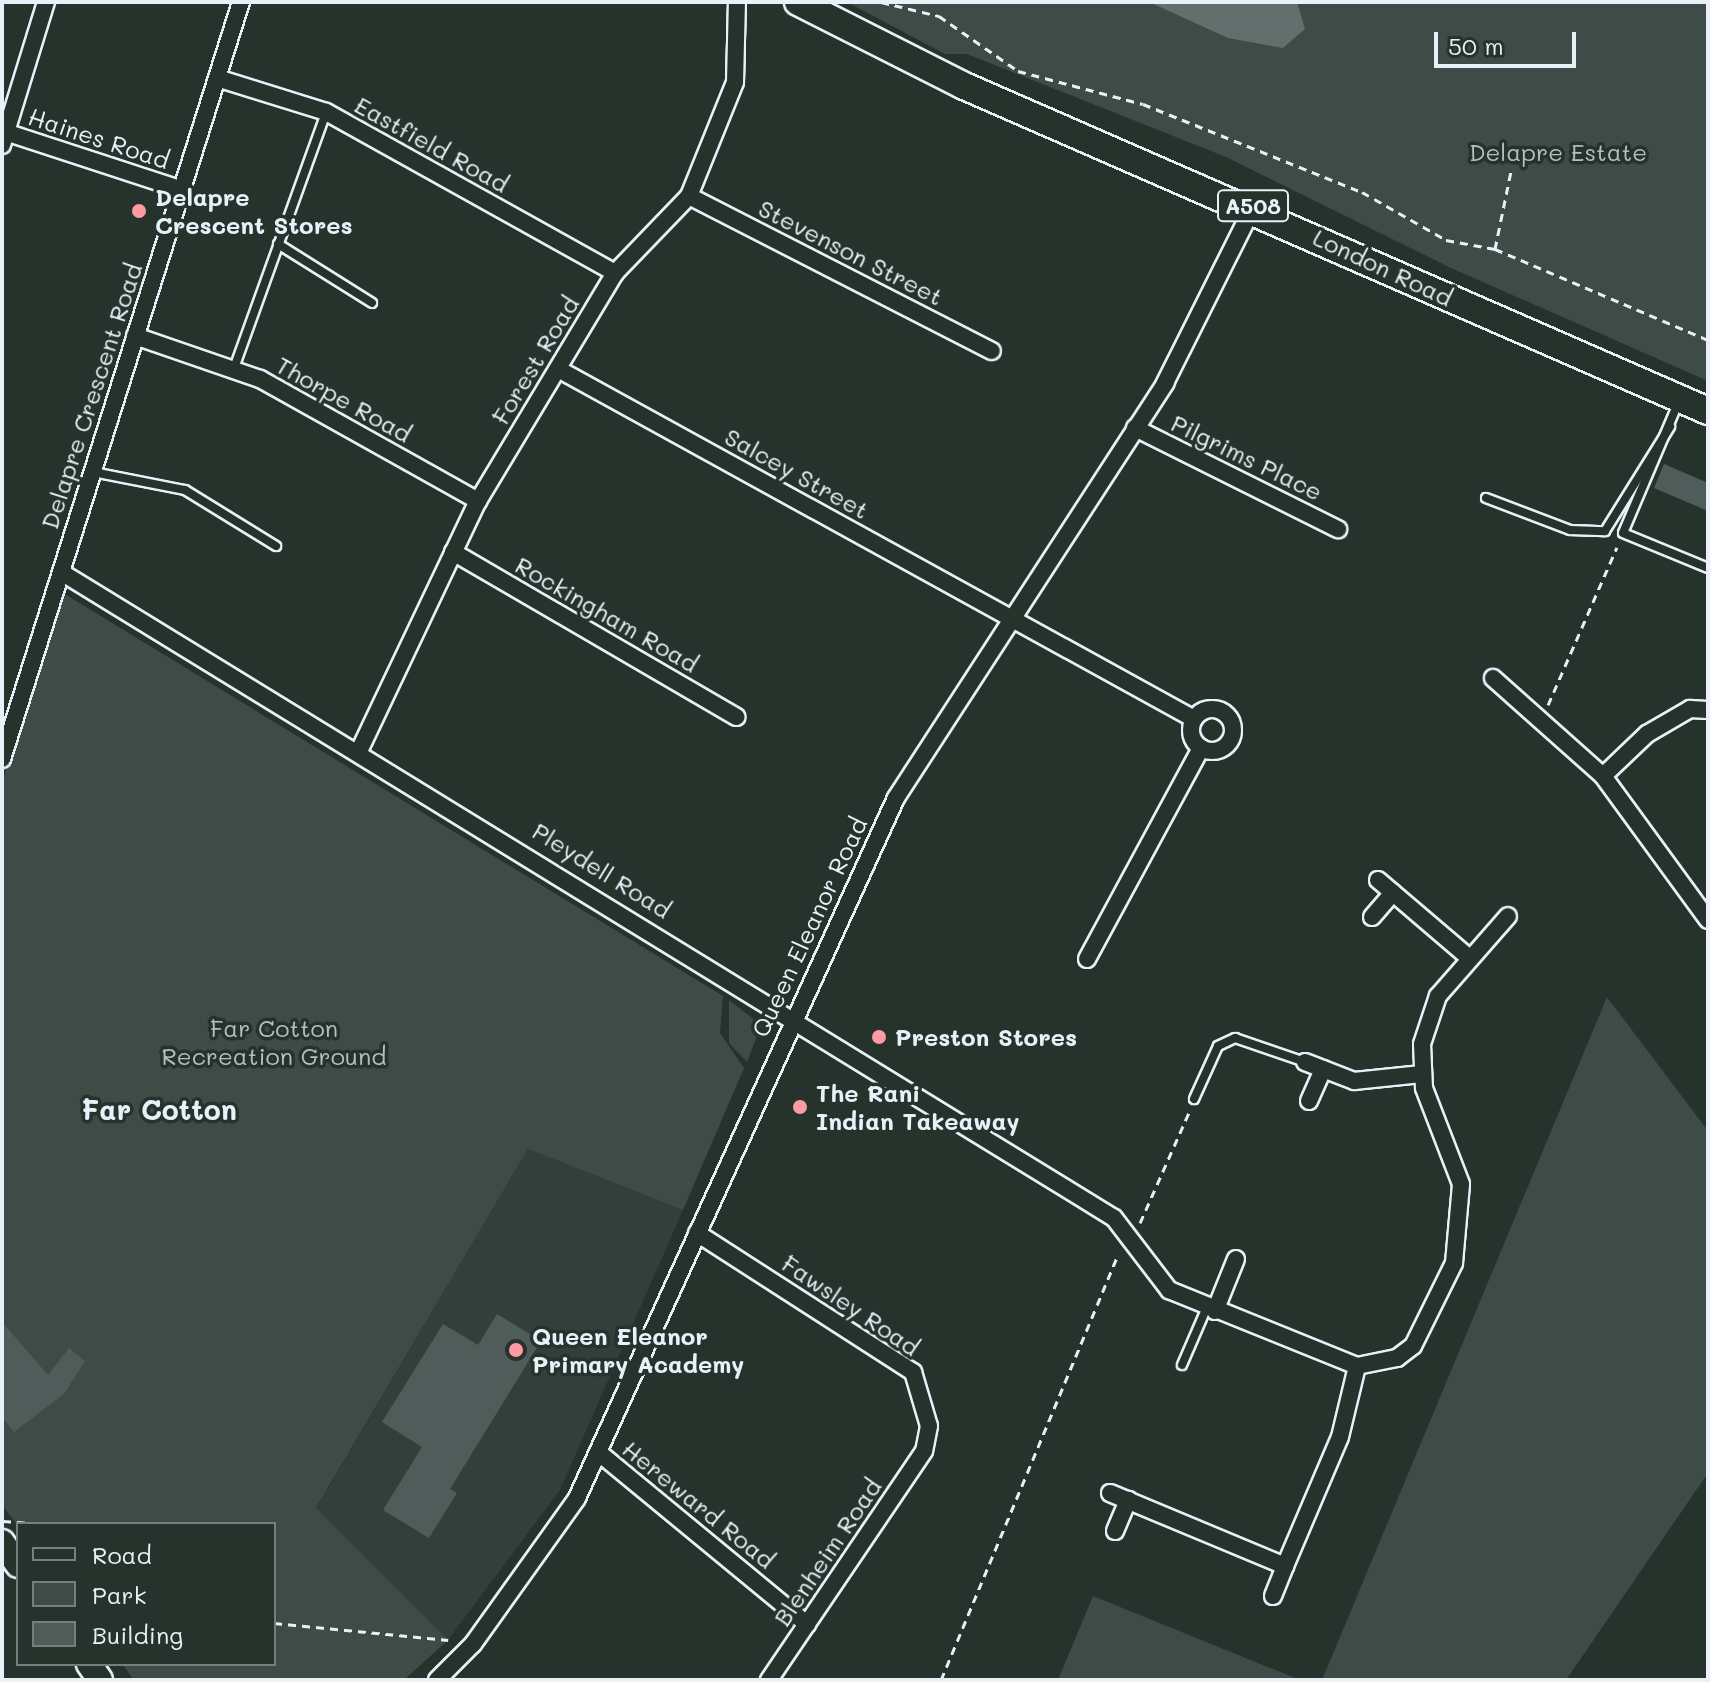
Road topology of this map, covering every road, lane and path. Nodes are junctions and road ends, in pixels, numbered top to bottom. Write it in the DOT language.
graph roads {
  1 [pos="46,2"];
  2 [pos="241,2"];
  3 [pos="737,2"];
  4 [pos="798,2"];
  5 [pos="881,2"];
  6 [pos="217,78"];
  7 [pos="326,112"];
  8 [pos="3,136"];
  9 [pos="1511,171"];
  10 [pos="182,190"];
  11 [pos="689,196"];
  12 [pos="1253,207"];
  13 [pos="278,244"];
  14 [pos="1495,249"];
  15 [pos="615,273"];
  16 [pos="372,303"];
  17 [pos="135,336"];
  18 [pos="1708,340"];
  19 [pos="992,351"];
  20 [pos="558,369"];
  21 [pos="233,372"];
  22 [pos="1680,399"];
  23 [pos="1708,411"];
  24 [pos="1670,427"];
  25 [pos="1135,428"];
  26 [pos="92,472"];
  27 [pos="1486,498"];
  28 [pos="478,501"];
  29 [pos="1338,529"];
  30 [pos="1623,533"];
  31 [pos="276,546"];
  32 [pos="453,552"];
  33 [pos="1708,568"];
  34 [pos="61,572"];
  35 [pos="1011,619"];
  36 [pos="1493,678"];
  37 [pos="1708,710"];
  38 [pos="736,717"];
  39 [pos="1194,719"];
  40 [pos="1542,719"];
  41 [pos="1201,748"];
  42 [pos="360,749"];
  43 [pos="2,759"];
  44 [pos="1603,776"];
  45 [pos="1378,880"];
  46 [pos="1393,893"];
  47 [pos="1508,916"];
  48 [pos="1372,917"];
  49 [pos="1708,920"];
  50 [pos="1468,957"];
  51 [pos="1087,959"];
  52 [pos="793,1016"];
  53 [pos="1305,1062"];
  54 [pos="1323,1069"];
  55 [pos="1422,1074"];
  56 [pos="1194,1099"];
  57 [pos="1309,1101"];
  58 [pos="697,1233"];
  59 [pos="1127,1233"];
  60 [pos="1236,1259"];
  61 [pos="1211,1309"];
  62 [pos="1182,1365"];
  63 [pos="1357,1366"];
  64 [pos="924,1451"];
  65 [pos="598,1452"];
  66 [pos="1110,1493"];
  67 [pos="1128,1500"];
  68 [pos="2,1522"];
  69 [pos="36,1522"];
  70 [pos="1115,1531"];
  71 [pos="2,1542"];
  72 [pos="16,1562"];
  73 [pos="1285,1566"];
  74 [pos="1273,1596"];
  75 [pos="276,1623"];
  76 [pos="807,1624"];
  77 [pos="448,1640"];
  78 [pos="437,1680"];
  79 [pos="769,1680"];
  80 [pos="941,1680"];
  1 -- 8 [label="street"];
  2 -- 6 [label="street, Delapre Crescent Road"];
  3 -- 11 [label="street, Forest Road"];
  4 -- 12 [label="highway, London Road / A508"];
  5 -- 14 [label="path"];
  6 -- 7 [label="street, Eastfield Road"];
  6 -- 10 [label="street, Delapre Crescent Road"];
  7 -- 13 [label="lane"];
  7 -- 15 [label="street, Eastfield Road"];
  8 -- 10 [label="street, Haines Road"];
  9 -- 14 [label="path"];
  10 -- 17 [label="street, Delapre Crescent Road"];
  11 -- 15 [label="street, Forest Road"];
  11 -- 19 [label="street, Stevenson Street"];
  12 -- 22 [label="highway, London Road / A508"];
  12 -- 25 [label="street, Queen Eleanor Road"];
  13 -- 16 [label="lane"];
  13 -- 21 [label="lane"];
  14 -- 18 [label="path"];
  15 -- 20 [label="street, Forest Road"];
  17 -- 21 [label="street, Thorpe Road"];
  17 -- 26 [label="street, Delapre Crescent Road"];
  20 -- 28 [label="street, Forest Road"];
  20 -- 35 [label="street, Salcey Street"];
  21 -- 28 [label="street, Thorpe Road"];
  22 -- 23 [label="highway, London Road / A508"];
  22 -- 24 [label="lane"];
  24 -- 27 [label="lane"];
  24 -- 30 [label="lane"];
  25 -- 29 [label="street, Pilgrims Place"];
  25 -- 35 [label="street, Queen Eleanor Road"];
  26 -- 31 [label="lane"];
  26 -- 34 [label="street, Delapre Crescent Road"];
  28 -- 32 [label="street, Forest Road"];
  30 -- 33 [label="lane"];
  30 -- 40 [label="path"];
  32 -- 38 [label="street, Rockingham Road"];
  32 -- 42 [label="street, Forest Road"];
  34 -- 42 [label="street, Pleydell Road"];
  34 -- 43 [label="street, Delapre Crescent Road"];
  35 -- 39 [label="street, Salcey Street"];
  35 -- 52 [label="street, Queen Eleanor Road"];
  36 -- 40 [label="street"];
  37 -- 44 [label="street"];
  39 -- 41 [label="street"];
  39 -- 41 [label="street"];
  40 -- 44 [label="street"];
  41 -- 51 [label="street"];
  42 -- 52 [label="street, Pleydell Road"];
  44 -- 49 [label="street"];
  45 -- 46 [label="street"];
  46 -- 48 [label="street"];
  46 -- 50 [label="street"];
  47 -- 50 [label="street"];
  50 -- 55 [label="street"];
  52 -- 58 [label="street, Queen Eleanor Road"];
  52 -- 59 [label="street, Pleydell Road"];
  53 -- 54 [label="street"];
  53 -- 56 [label="lane"];
  54 -- 55 [label="street"];
  54 -- 57 [label="street"];
  55 -- 63 [label="street"];
  56 -- 59 [label="path"];
  58 -- 64 [label="street, Fawsley Road"];
  58 -- 65 [label="street, Queen Eleanor Road"];
  59 -- 61 [label="street, Pleydell Road"];
  59 -- 80 [label="path"];
  60 -- 61 [label="street"];
  61 -- 62 [label="lane"];
  61 -- 63 [label="street, Pleydell Road"];
  63 -- 73 [label="street"];
  64 -- 76 [label="street, Blenheim Road"];
  65 -- 76 [label="street, Hereward Road"];
  65 -- 78 [label="street, Queen Eleanor Road"];
  66 -- 67 [label="street"];
  67 -- 70 [label="street"];
  67 -- 73 [label="street"];
  68 -- 69 [label="path"];
  71 -- 72 [label="main road"];
  73 -- 74 [label="street"];
  75 -- 77 [label="path"];
  76 -- 79 [label="street, Blenheim Road"];
}
